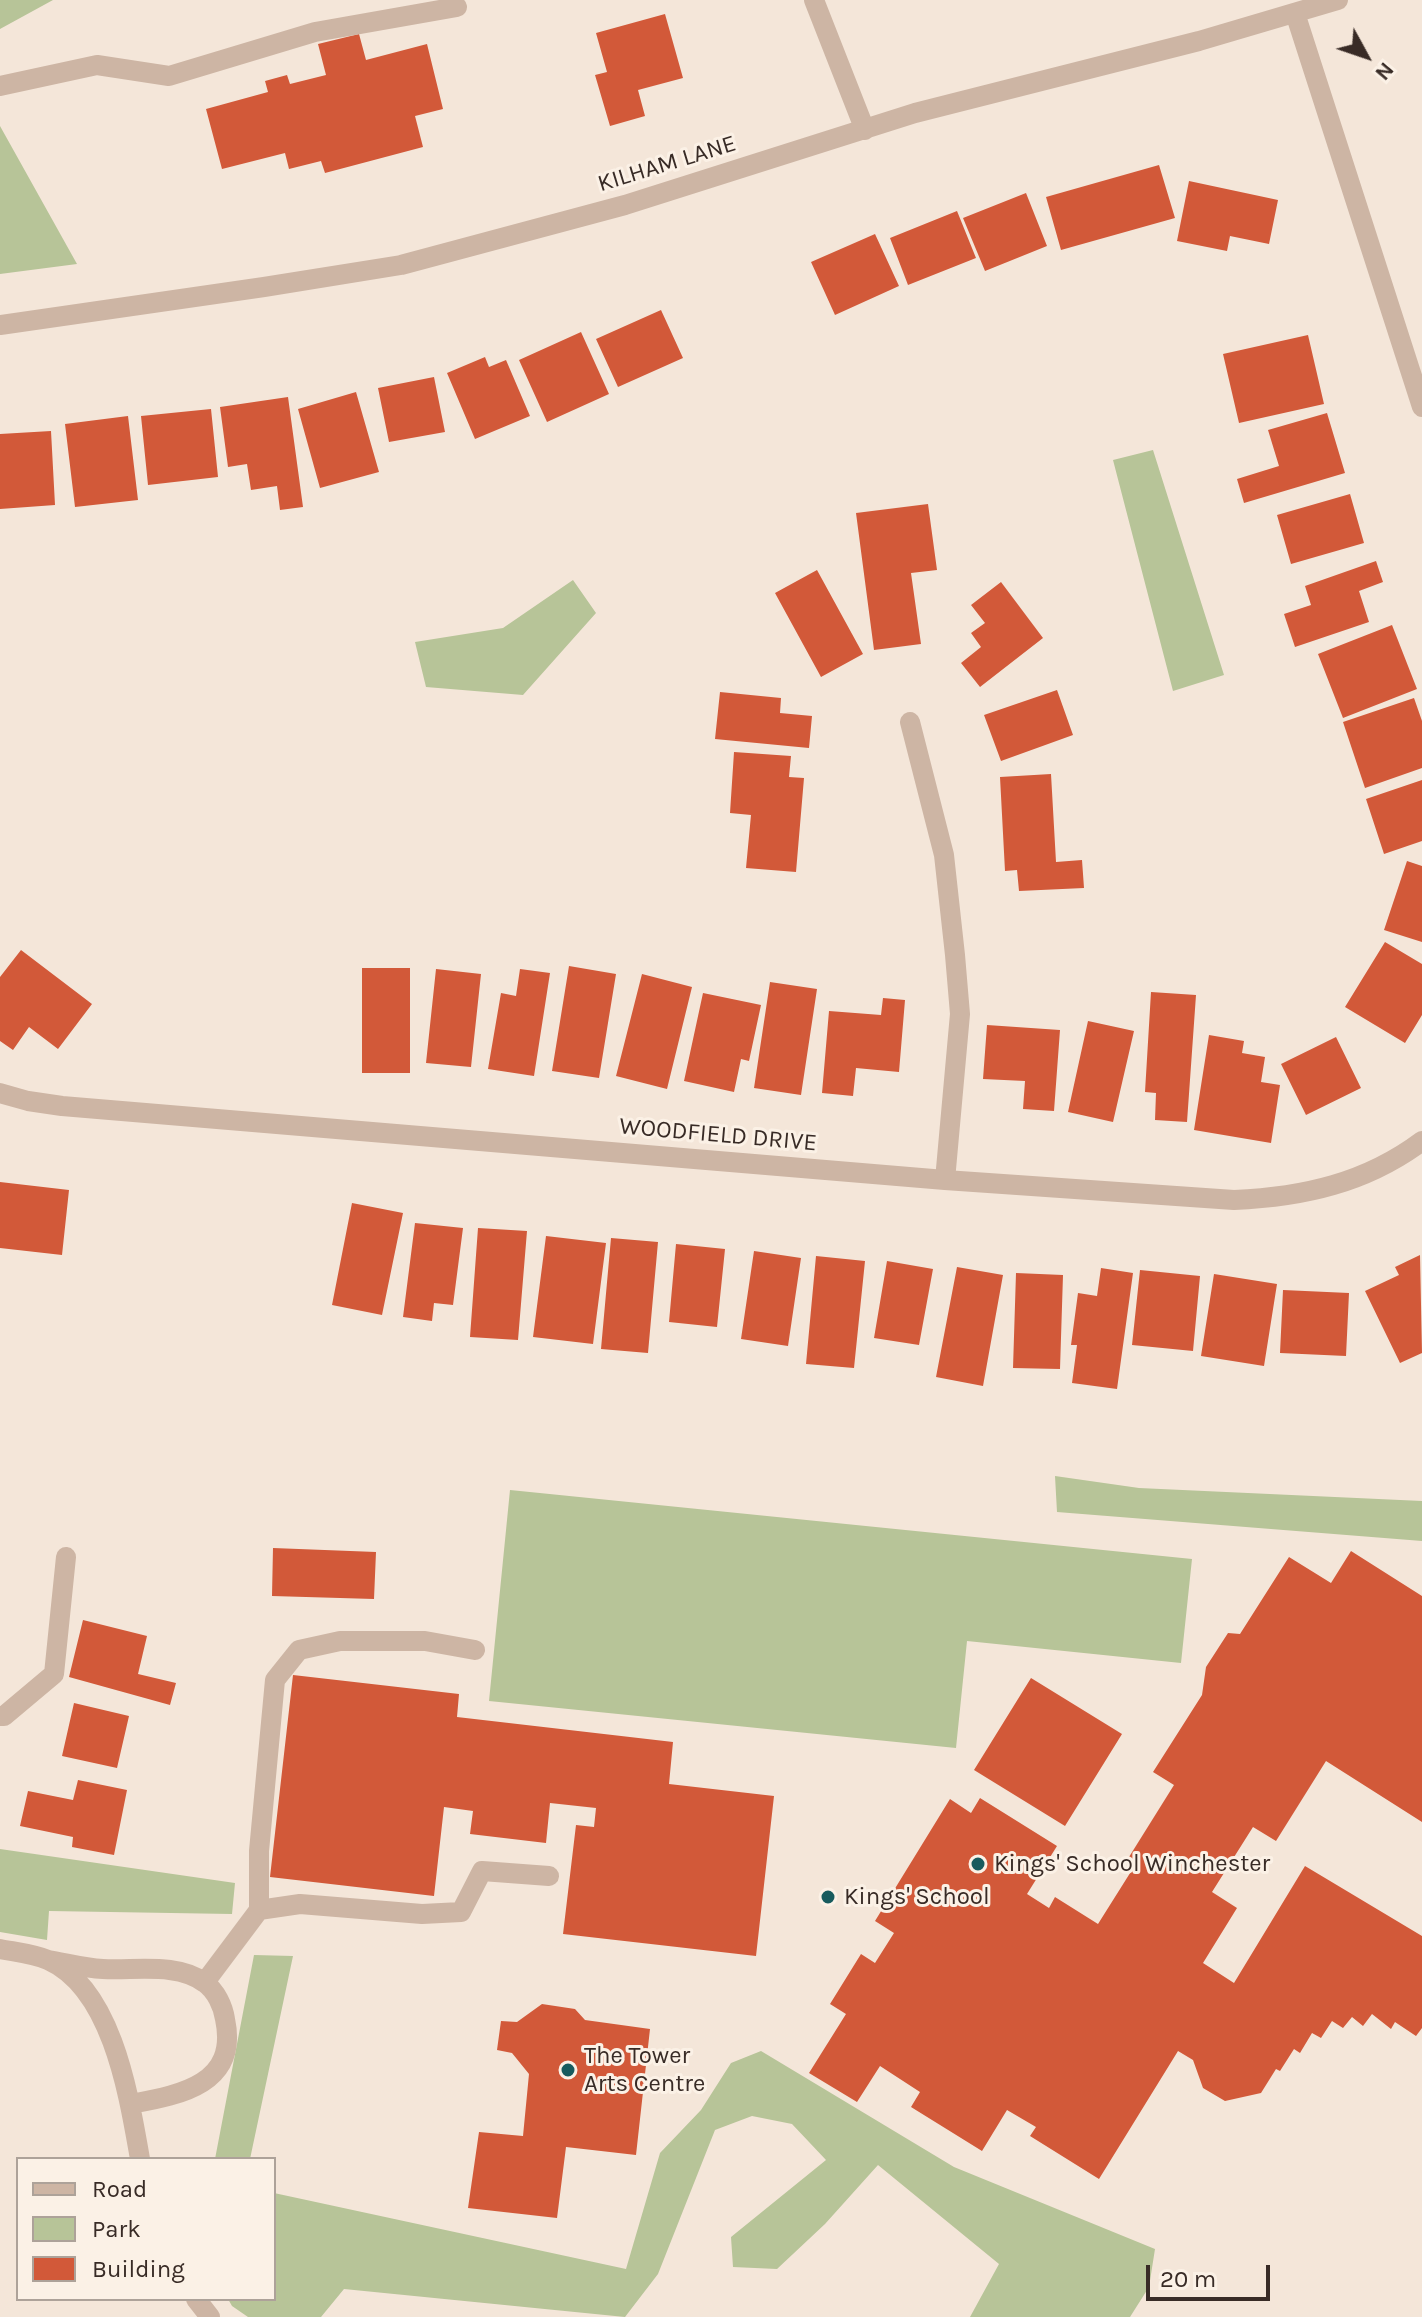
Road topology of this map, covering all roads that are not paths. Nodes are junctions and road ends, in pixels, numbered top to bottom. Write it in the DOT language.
graph roads {
  1 [pos="814,0"];
  2 [pos="1338,0"];
  3 [pos="457,7"];
  4 [pos="1295,13"];
  5 [pos="0,86"];
  6 [pos="865,130"];
  7 [pos="0,325"];
  8 [pos="1422,407"];
  9 [pos="910,722"];
  10 [pos="0,1093"];
  11 [pos="1422,1141"];
  12 [pos="945,1180"];
  13 [pos="66,1557"];
  14 [pos="475,1650"];
  15 [pos="2,1716"];
  16 [pos="549,1876"];
  17 [pos="259,1910"];
  18 [pos="0,1949"];
  19 [pos="48,1960"];
  20 [pos="205,1982"];
  21 [pos="131,2104"];
  22 [pos="140,2157"];
  23 [pos="198,2301"];
  24 [pos="210,2317"];
  1 -- 6 [label="street"];
  2 -- 4 [label="street, KILHAM LANE"];
  3 -- 5 [label="street"];
  4 -- 6 [label="street, KILHAM LANE"];
  4 -- 8 [label="street"];
  6 -- 7 [label="street, KILHAM LANE"];
  9 -- 12 [label="street"];
  10 -- 12 [label="street, WOODFIELD DRIVE"];
  11 -- 12 [label="street, WOODFIELD DRIVE"];
  13 -- 15 [label="street"];
  14 -- 17 [label="street"];
  16 -- 17 [label="street"];
  17 -- 20 [label="street"];
  18 -- 19 [label="street"];
  19 -- 20 [label="street"];
  19 -- 21 [label="street"];
  20 -- 21 [label="street"];
  21 -- 22 [label="street"];
  23 -- 24 [label="street"];
}
